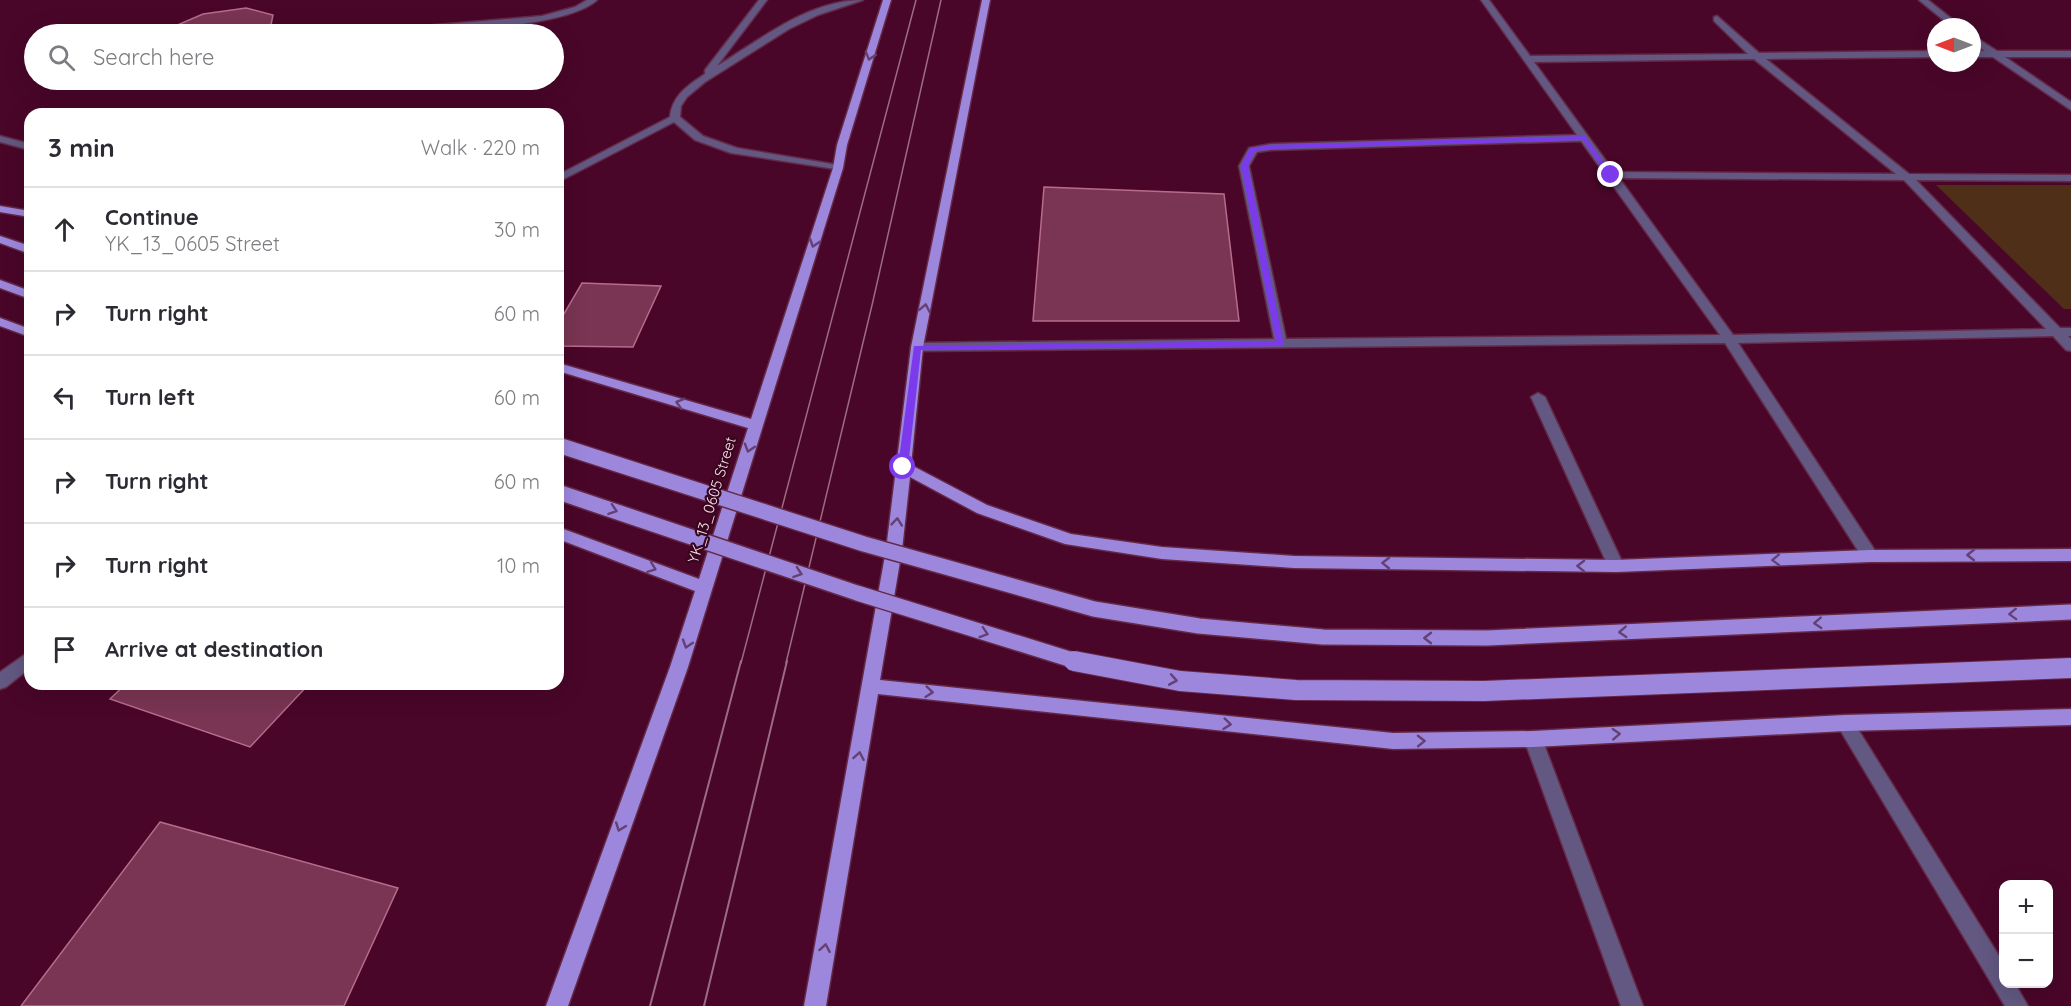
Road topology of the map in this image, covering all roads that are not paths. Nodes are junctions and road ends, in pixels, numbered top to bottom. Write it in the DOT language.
graph roads {
  1 [pos="593,0"];
  2 [pos="763,0"];
  3 [pos="859,0"];
  4 [pos="887,0"];
  5 [pos="986,0"];
  6 [pos="1485,0"];
  7 [pos="1923,0"];
  8 [pos="1946,18"];
  9 [pos="1717,19"];
  10 [pos="483,24"];
  11 [pos="1981,45"];
  12 [pos="1927,54"];
  13 [pos="1981,54"];
  14 [pos="1993,54"];
  15 [pos="2071,54"];
  16 [pos="1755,55"];
  17 [pos="1528,59"];
  18 [pos="702,80"];
  19 [pos="2071,106"];
  20 [pos="675,118"];
  21 [pos="1585,138"];
  22 [pos="0,139"];
  23 [pos="24,145"];
  24 [pos="838,168"];
  25 [pos="1611,175"];
  26 [pos="564,177"];
  27 [pos="1908,178"];
  28 [pos="2071,178"];
  29 [pos="0,209"];
  30 [pos="24,213"];
  31 [pos="0,239"];
  32 [pos="24,248"];
  33 [pos="0,284"];
  34 [pos="24,293"];
  35 [pos="0,322"];
  36 [pos="24,331"];
  37 [pos="2054,331"];
  38 [pos="2071,332"];
  39 [pos="1729,339"];
  40 [pos="1281,344"];
  41 [pos="917,347"];
  42 [pos="2071,347"];
  43 [pos="564,369"];
  44 [pos="1538,396"];
  45 [pos="756,425"];
  46 [pos="564,447"];
  47 [pos="903,467"];
  48 [pos="564,494"];
  49 [pos="564,535"];
  50 [pos="2071,555"];
  51 [pos="1870,556"];
  52 [pos="1616,566"];
  53 [pos="705,588"];
  54 [pos="2071,612"];
  55 [pos="24,663"];
  56 [pos="2071,668"];
  57 [pos="0,682"];
  58 [pos="871,686"];
  59 [pos="2071,717"];
  60 [pos="1845,723"];
  61 [pos="1533,739"];
  62 [pos="556,1006"];
  63 [pos="815,1006"];
  64 [pos="1632,1006"];
  65 [pos="2017,1006"];
  1 -- 10 [label="street"];
  2 -- 18 [label="street"];
  3 -- 18 [label="street"];
  4 -- 24 [label="main road, YK_13_0605 Street, one-way"];
  41 -- 5 [label="main road, one-way"];
  6 -- 17 [label="street"];
  7 -- 8 [label="street"];
  9 -- 16 [label="street"];
  11 -- 14 [label="street"];
  12 -- 16 [label="street"];
  13 -- 14 [label="street"];
  14 -- 15 [label="street"];
  14 -- 19 [label="street"];
  16 -- 17 [label="street"];
  16 -- 27 [label="street"];
  17 -- 21 [label="street"];
  18 -- 20 [label="street"];
  20 -- 24 [label="street"];
  20 -- 26 [label="street"];
  21 -- 25 [label="street"];
  21 -- 40 [label="street"];
  22 -- 23 [label="street"];
  24 -- 45 [label="main road, YK_13_0605 Street, one-way"];
  25 -- 27 [label="street"];
  25 -- 39 [label="street"];
  27 -- 28 [label="street"];
  27 -- 37 [label="street"];
  29 -- 30 [label="main road"];
  31 -- 32 [label="main road"];
  33 -- 34 [label="main road"];
  35 -- 36 [label="main road"];
  37 -- 38 [label="street"];
  37 -- 39 [label="street"];
  37 -- 42 [label="street"];
  39 -- 40 [label="street"];
  39 -- 51 [label="street"];
  40 -- 41 [label="street"];
  41 -- 47 [label="main road"];
  45 -- 43 [label="main road, one-way"];
  44 -- 52 [label="street"];
  45 -- 53 [label="main road, YK_13_0605 Street, one-way"];
  54 -- 46 [label="main road, one-way, bridge"];
  52 -- 47 [label="main road, one-way"];
  58 -- 47 [label="main road, one-way"];
  48 -- 56 [label="main road, one-way, bridge"];
  49 -- 53 [label="main road, one-way"];
  50 -- 51 [label="main road, one-way"];
  51 -- 52 [label="main road, one-way"];
  53 -- 62 [label="main road, YK_13_0605 Street, one-way"];
  55 -- 57 [label="street"];
  58 -- 61 [label="main road, one-way"];
  63 -- 58 [label="main road, one-way"];
  59 -- 60 [label="main road"];
  61 -- 60 [label="main road, one-way"];
  60 -- 65 [label="street"];
  61 -- 64 [label="street"];
}
